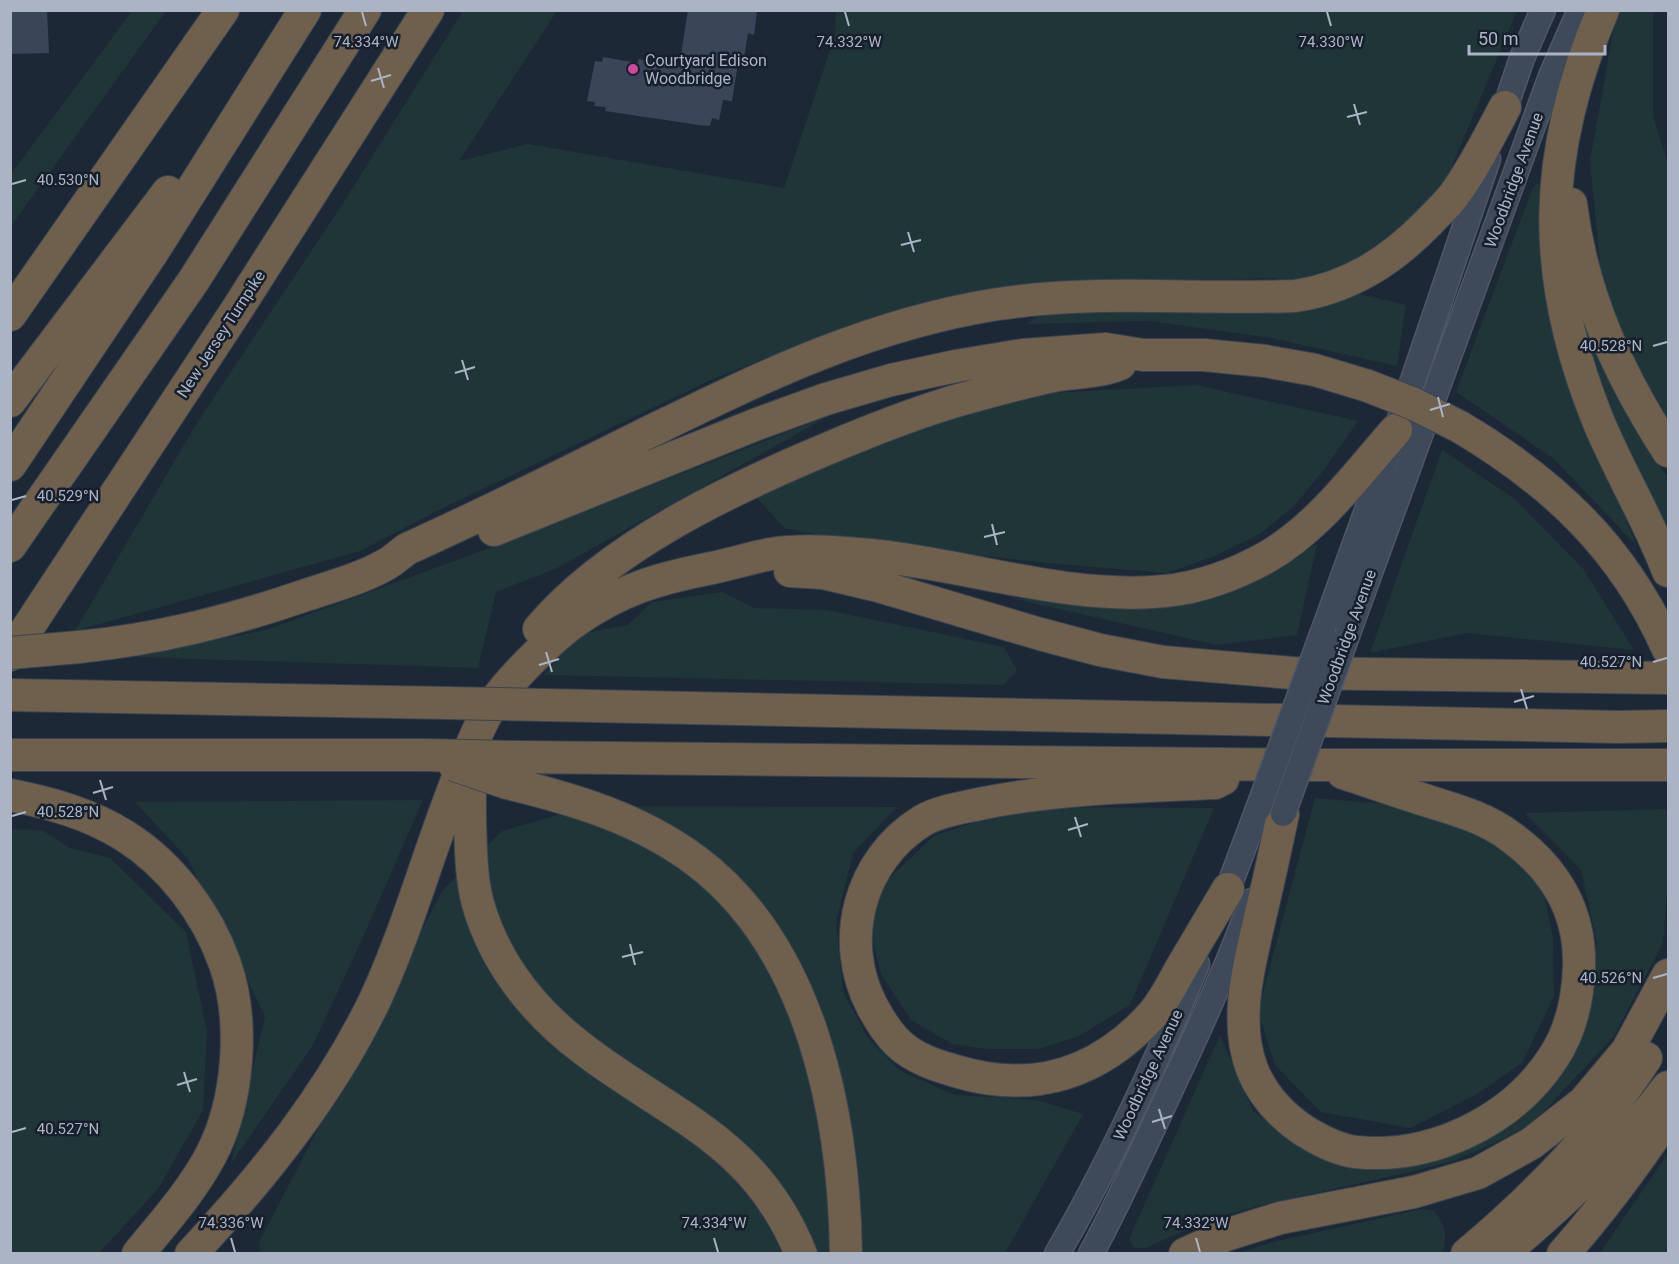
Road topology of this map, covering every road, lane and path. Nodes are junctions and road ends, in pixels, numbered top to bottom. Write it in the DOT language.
graph roads {
  1 [pos="223,10"];
  2 [pos="298,10"];
  3 [pos="305,10"];
  4 [pos="366,10"];
  5 [pos="428,10"];
  6 [pos="1543,10"];
  7 [pos="1580,10"];
  8 [pos="1603,10"];
  9 [pos="1505,107"];
  10 [pos="1570,107"];
  11 [pos="10,315"];
  12 [pos="1143,355"];
  13 [pos="10,401"];
  14 [pos="1396,430"];
  15 [pos="1668,452"];
  16 [pos="10,465"];
  17 [pos="10,546"];
  18 [pos="385,565"];
  19 [pos="708,569"];
  20 [pos="1668,571"];
  21 [pos="1666,643"];
  22 [pos="10,654"];
  23 [pos="1668,678"];
  24 [pos="505,689"];
  25 [pos="10,695"];
  26 [pos="1668,726"];
  27 [pos="476,736"];
  28 [pos="10,755"];
  29 [pos="1255,764"];
  30 [pos="1320,765"];
  31 [pos="1668,765"];
  32 [pos="511,770"];
  33 [pos="10,795"];
  34 [pos="1271,812"];
  35 [pos="1228,889"];
  36 [pos="1668,975"];
  37 [pos="1668,1009"];
  38 [pos="1668,1086"];
  39 [pos="1668,1116"];
  40 [pos="138,1254"];
  41 [pos="191,1254"];
  42 [pos="801,1254"];
  43 [pos="846,1254"];
  44 [pos="1057,1254"];
  45 [pos="1091,1254"];
  46 [pos="1185,1254"];
  47 [pos="1467,1254"];
  48 [pos="1502,1254"];
  49 [pos="1563,1254"];
  1 -- 11 [label="highway"];
  2 -- 13 [label="highway"];
  3 -- 16 [label="highway"];
  4 -- 17 [label="highway"];
  5 -- 22 [label="highway, New Jersey Turnpike"];
  6 -- 9 [label="main road, Woodbridge Avenue"];
  7 -- 34 [label="main road, Woodbridge Avenue, bridge"];
  8 -- 10 [label="highway"];
  9 -- 14 [label="main road, Woodbridge Avenue"];
  9 -- 18 [label="highway"];
  10 -- 15 [label="highway"];
  10 -- 20 [label="highway"];
  12 -- 18 [label="highway"];
  12 -- 21 [label="highway, bridge"];
  12 -- 24 [label="highway"];
  14 -- 19 [label="highway"];
  14 -- 34 [label="main road, Woodbridge Avenue, bridge"];
  18 -- 22 [label="highway, bridge"];
  19 -- 23 [label="highway"];
  19 -- 24 [label="highway"];
  24 -- 27 [label="highway"];
  25 -- 26 [label="highway, bridge"];
  27 -- 41 [label="highway"];
  27 -- 42 [label="highway"];
  28 -- 32 [label="highway, bridge"];
  29 -- 30 [label="highway"];
  29 -- 32 [label="highway"];
  29 -- 35 [label="highway"];
  30 -- 31 [label="highway"];
  30 -- 34 [label="highway"];
  32 -- 43 [label="highway"];
  33 -- 40 [label="highway"];
  34 -- 35 [label="main road, Woodbridge Avenue"];
  34 -- 45 [label="main road, Woodbridge Avenue"];
  35 -- 44 [label="main road, Woodbridge Avenue"];
  36 -- 46 [label="highway"];
  37 -- 47 [label="highway"];
  38 -- 48 [label="highway"];
  39 -- 49 [label="highway"];
}
